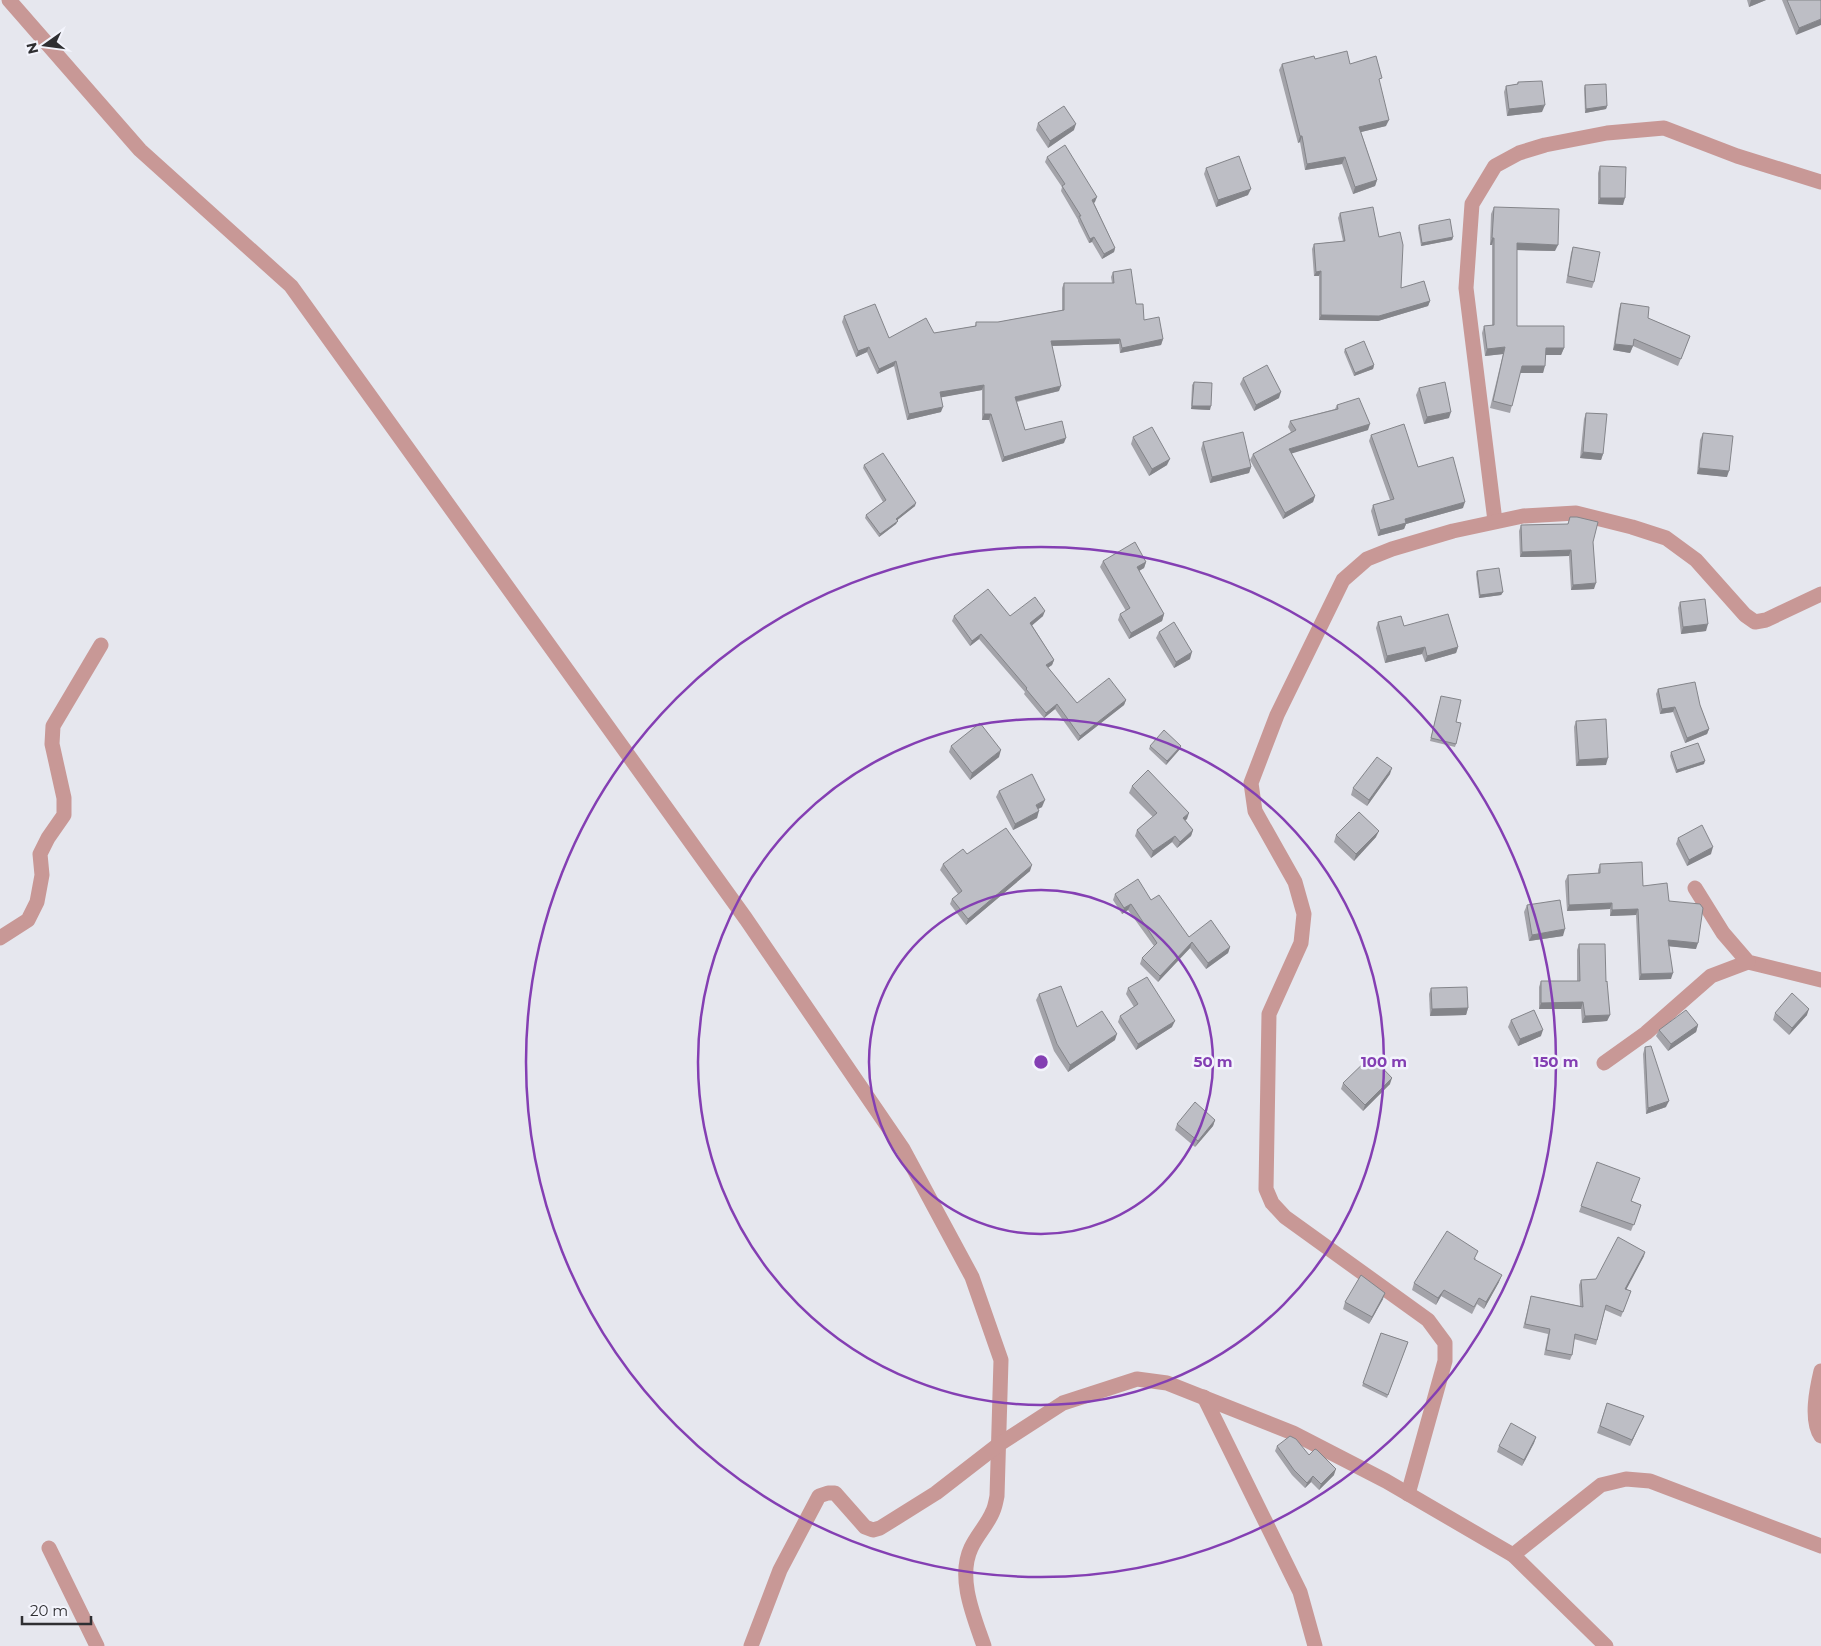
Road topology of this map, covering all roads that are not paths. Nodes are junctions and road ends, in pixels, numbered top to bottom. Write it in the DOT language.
graph roads {
  1 [pos="9,0"];
  2 [pos="1821,182"];
  3 [pos="1495,521"];
  4 [pos="1821,594"];
  5 [pos="101,645"];
  6 [pos="1695,888"];
  7 [pos="0,938"];
  8 [pos="1748,962"];
  9 [pos="1821,980"];
  10 [pos="1604,1063"];
  11 [pos="1821,1371"];
  12 [pos="1204,1397"];
  13 [pos="1821,1436"];
  14 [pos="998,1445"];
  15 [pos="1408,1494"];
  16 [pos="1821,1546"];
  17 [pos="49,1548"];
  18 [pos="1514,1555"];
  19 [pos="97,1646"];
  20 [pos="751,1646"];
  21 [pos="984,1646"];
  22 [pos="1315,1646"];
  23 [pos="1606,1646"];
  1 -- 14 [label="street"];
  2 -- 3 [label="street"];
  3 -- 4 [label="street"];
  3 -- 15 [label="street"];
  5 -- 7 [label="street"];
  6 -- 8 [label="street"];
  8 -- 9 [label="street"];
  8 -- 10 [label="street"];
  11 -- 13 [label="street"];
  12 -- 14 [label="street"];
  12 -- 15 [label="street"];
  12 -- 22 [label="street"];
  14 -- 20 [label="street"];
  14 -- 21 [label="street"];
  15 -- 18 [label="street"];
  16 -- 18 [label="street"];
  17 -- 19 [label="street"];
  18 -- 23 [label="street"];
}
